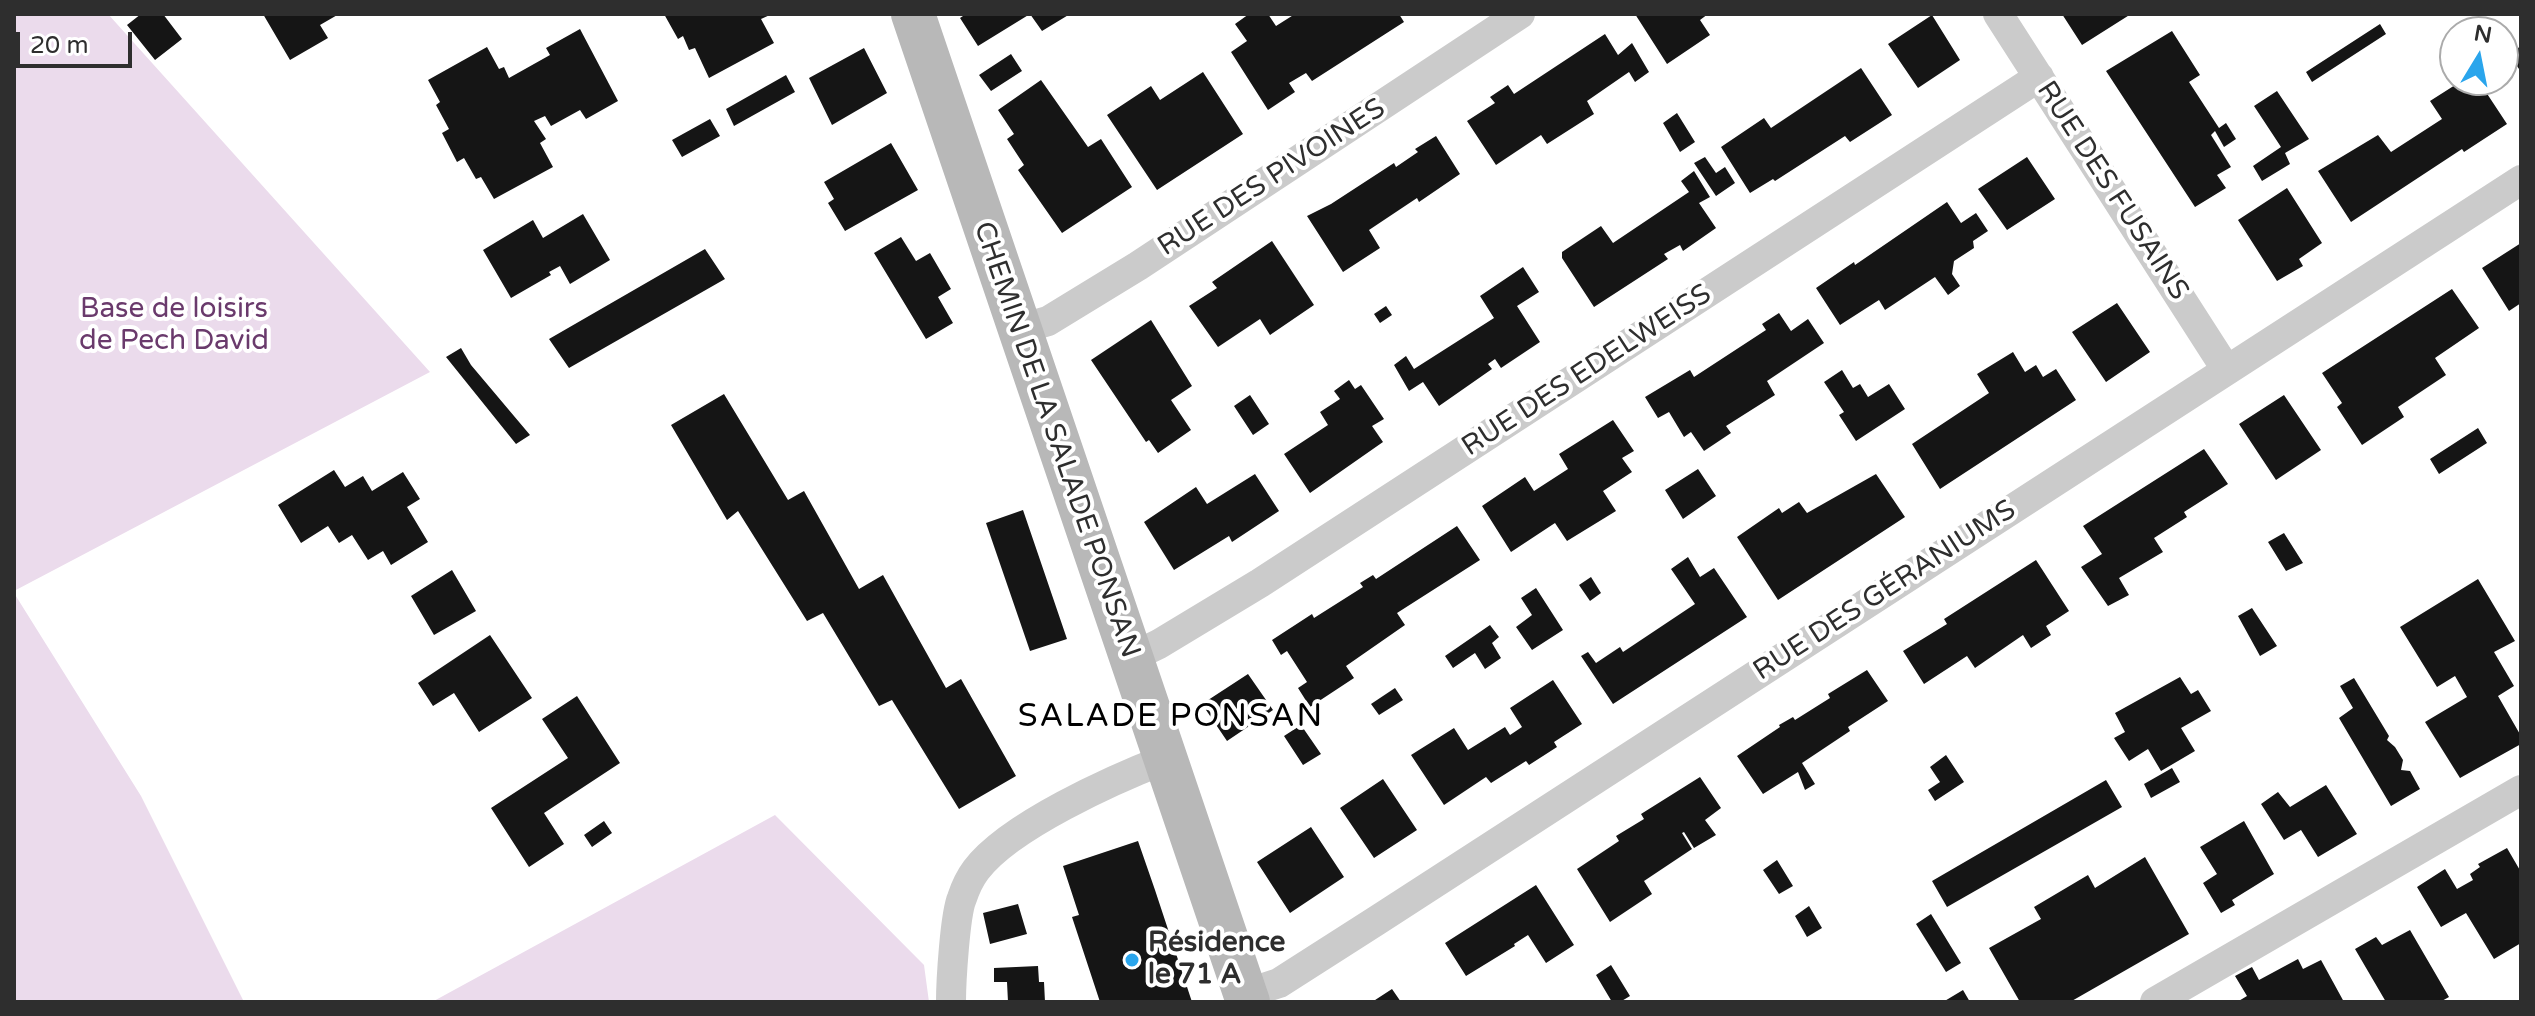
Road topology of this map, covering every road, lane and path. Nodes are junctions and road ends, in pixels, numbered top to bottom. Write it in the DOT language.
graph roads {
  1 [pos="913,14"];
  2 [pos="1520,14"];
  3 [pos="1998,14"];
  4 [pos="2039,77"];
  5 [pos="2521,180"];
  6 [pos="1017,330"];
  7 [pos="2226,369"];
  8 [pos="1130,658"];
  9 [pos="1166,759"];
  10 [pos="2521,790"];
  11 [pos="1246,998"];
  12 [pos="951,1002"];
  13 [pos="2155,1002"];
  1 -- 6 [label="street, CHEMIN DE LA SALADE PONSAN"];
  2 -- 6 [label="street, RUE DES PIVOINES"];
  3 -- 4 [label="street, RUE DES FUSAINS"];
  4 -- 7 [label="street, RUE DES FUSAINS"];
  4 -- 8 [label="street, RUE DES EDELWEISS"];
  5 -- 7 [label="street, RUE DES GÉRANIUMS"];
  6 -- 8 [label="street, CHEMIN DE LA SALADE PONSAN"];
  7 -- 11 [label="street, RUE DES GÉRANIUMS"];
  8 -- 9 [label="street, CHEMIN DE LA SALADE PONSAN"];
  9 -- 11 [label="street, CHEMIN DE LA SALADE PONSAN"];
  9 -- 12 [label="street"];
  10 -- 13 [label="street"];
}
